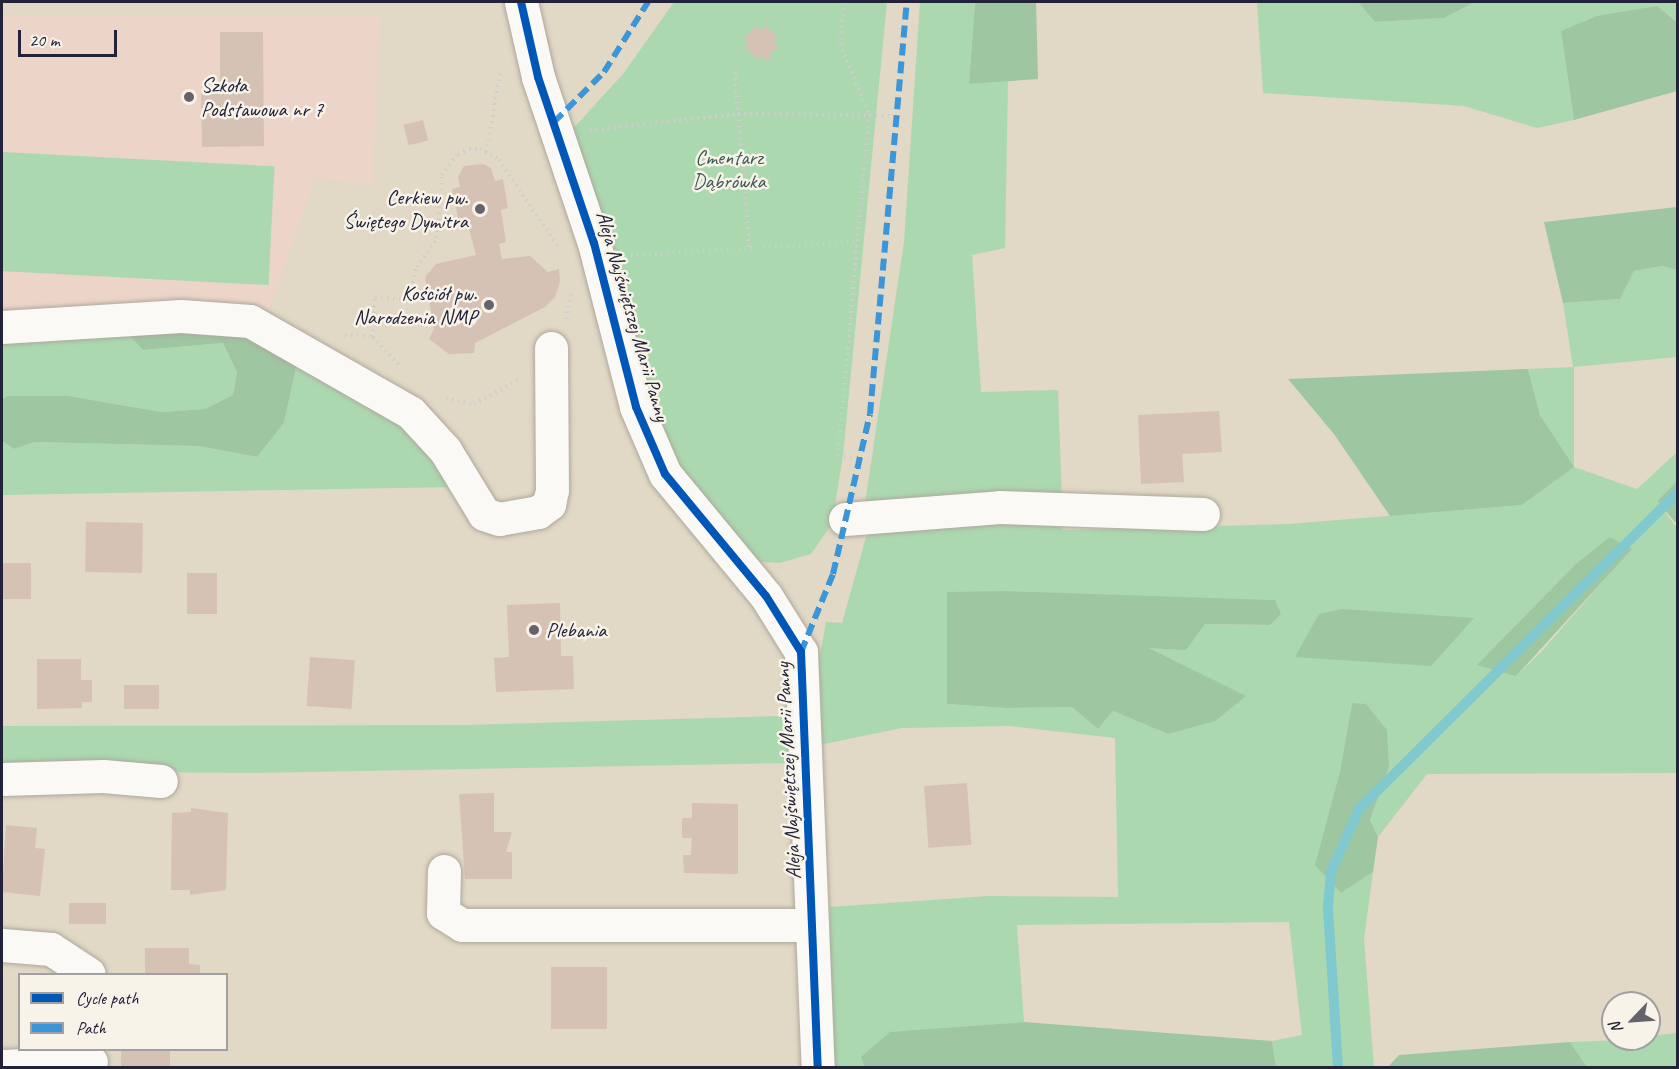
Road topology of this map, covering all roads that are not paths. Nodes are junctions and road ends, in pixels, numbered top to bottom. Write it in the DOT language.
graph roads {
  1 [pos="521,2"];
  2 [pos="2,327"];
  3 [pos="551,348"];
  4 [pos="1203,514"];
  5 [pos="845,519"];
  6 [pos="2,779"];
  7 [pos="161,781"];
  8 [pos="444,871"];
  9 [pos="812,926"];
  10 [pos="2,945"];
  11 [pos="86,973"];
  12 [pos="91,1062"];
  13 [pos="2,1066"];
  14 [pos="818,1068"];
  1 -- 9 [label="street, Aleja Najświętszej Marii Panny"];
  2 -- 3 [label="street"];
  4 -- 5 [label="street"];
  6 -- 7 [label="street"];
  8 -- 9 [label="street"];
  9 -- 14 [label="street, Aleja Najświętszej Marii Panny"];
  10 -- 11 [label="street"];
  12 -- 13 [label="street"];
}
